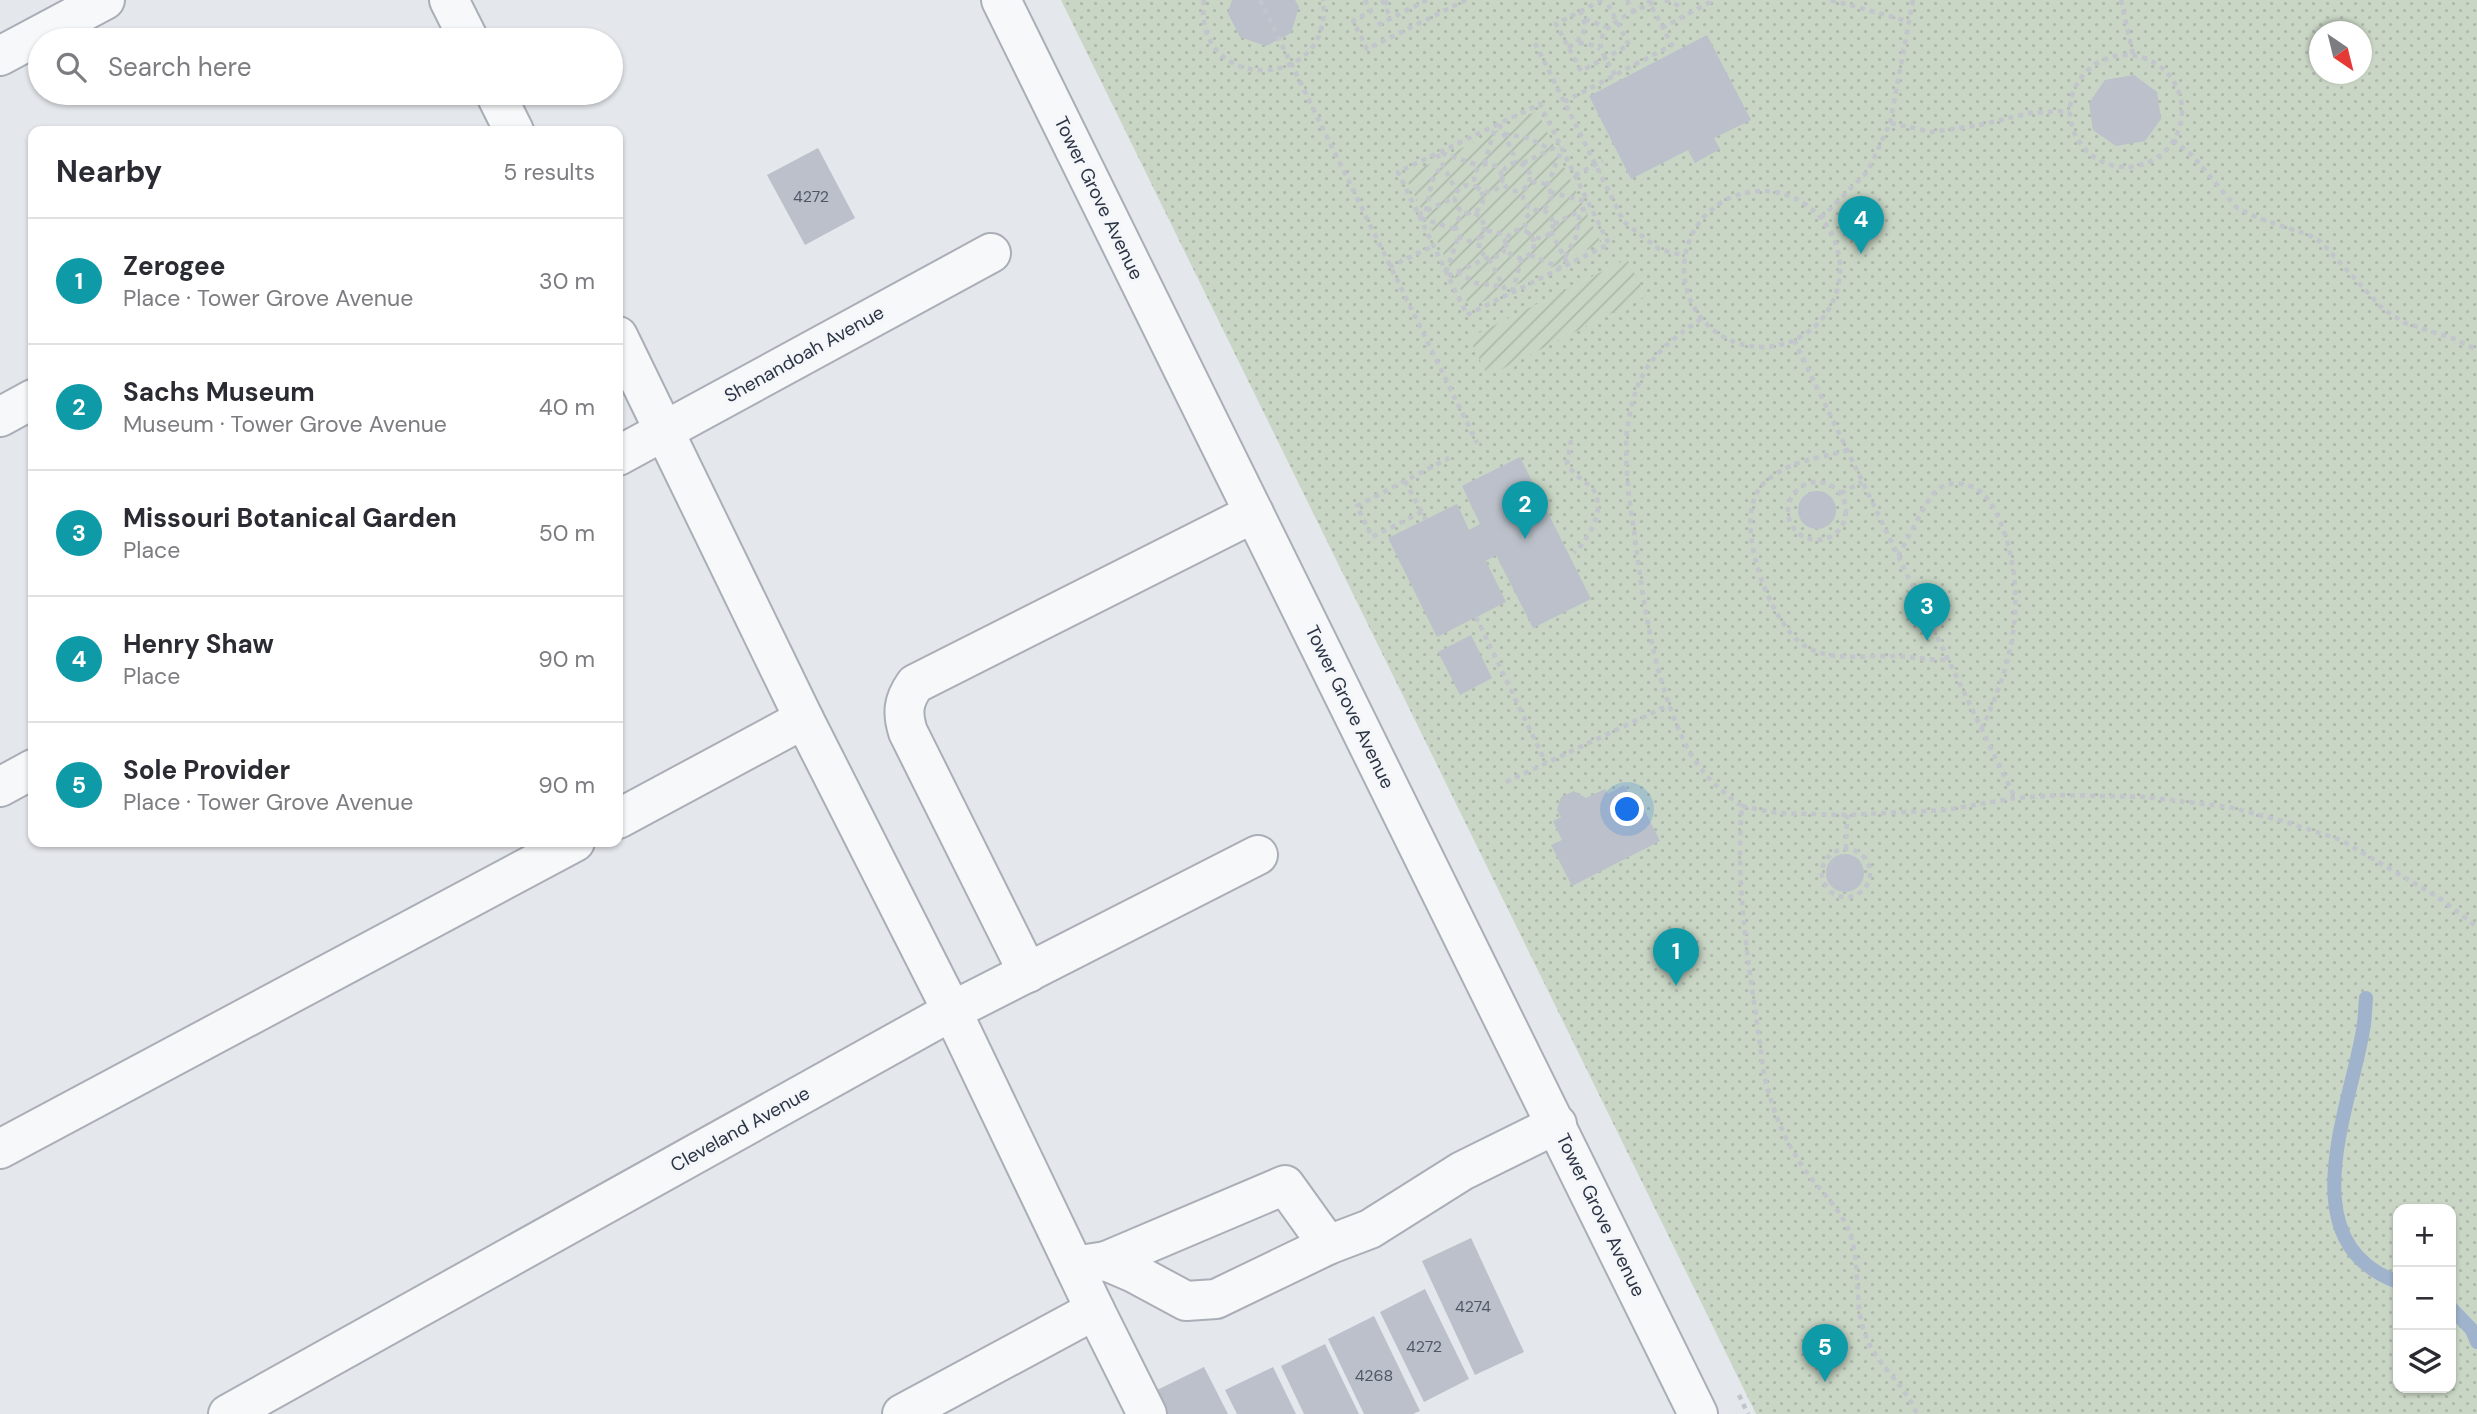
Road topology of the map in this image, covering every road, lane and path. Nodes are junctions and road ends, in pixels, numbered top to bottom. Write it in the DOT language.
graph roads {
  1 [pos="105,0"];
  2 [pos="449,0"];
  3 [pos="1001,0"];
  4 [pos="1203,0"];
  5 [pos="1259,0"];
  6 [pos="1323,0"];
  7 [pos="1365,0"];
  8 [pos="1392,0"];
  9 [pos="1427,0"];
  10 [pos="1466,0"];
  11 [pos="1604,0"];
  12 [pos="1627,0"];
  13 [pos="1658,0"];
  14 [pos="1665,0"];
  15 [pos="1681,0"];
  16 [pos="1709,0"];
  17 [pos="1831,0"];
  18 [pos="1913,0"];
  19 [pos="2121,0"];
  20 [pos="1383,2"];
  21 [pos="1649,2"];
  22 [pos="1682,7"];
  23 [pos="1580,11"];
  24 [pos="1634,12"];
  25 [pos="1686,15"];
  26 [pos="1391,18"];
  27 [pos="1584,19"];
  28 [pos="1907,21"];
  29 [pos="1617,22"];
  30 [pos="1378,25"];
  31 [pos="1607,26"];
  32 [pos="52,28"];
  33 [pos="463,28"];
  34 [pos="1662,28"];
  35 [pos="28,41"];
  36 [pos="1535,43"];
  37 [pos="1578,43"];
  38 [pos="1568,47"];
  39 [pos="1601,50"];
  40 [pos="2133,55"];
  41 [pos="0,56"];
  42 [pos="1606,58"];
  43 [pos="1292,64"];
  44 [pos="1615,75"];
  45 [pos="1564,102"];
  46 [pos="501,105"];
  47 [pos="2069,111"];
  48 [pos="1890,123"];
  49 [pos="1498,124"];
  50 [pos="512,126"];
  51 [pos="1504,134"];
  52 [pos="2173,141"];
  53 [pos="1561,147"];
  54 [pos="1550,149"];
  55 [pos="1439,153"];
  56 [pos="1603,161"];
  57 [pos="1520,163"];
  58 [pos="1442,164"];
  59 [pos="1595,165"];
  60 [pos="1482,166"];
  61 [pos="1575,175"];
  62 [pos="1502,176"];
  63 [pos="1527,186"];
  64 [pos="1478,188"];
  65 [pos="1549,189"];
  66 [pos="1456,194"];
  67 [pos="1589,204"];
  68 [pos="1538,209"];
  69 [pos="1426,211"];
  70 [pos="1580,211"];
  71 [pos="1470,212"];
  72 [pos="1419,216"];
  73 [pos="1821,218"];
  74 [pos="1554,225"];
  75 [pos="1551,231"];
  76 [pos="1458,233"];
  77 [pos="1530,234"];
  78 [pos="1481,236"];
  79 [pos="1433,246"];
  80 [pos="1506,246"];
  81 [pos="990,253"];
  82 [pos="1529,255"];
  83 [pos="1685,256"];
  84 [pos="1565,257"];
  85 [pos="1488,258"];
  86 [pos="1522,258"];
  87 [pos="1568,265"];
  88 [pos="1389,267"];
  89 [pos="1562,268"];
  90 [pos="1456,272"];
  91 [pos="1447,274"];
  92 [pos="1504,288"];
  93 [pos="1510,294"];
  94 [pos="1701,319"];
  95 [pos="1794,340"];
  96 [pos="623,346"];
  97 [pos="2477,350"];
  98 [pos="28,402"];
  99 [pos="0,417"];
  100 [pos="665,430"];
  101 [pos="1571,440"];
  102 [pos="1477,443"];
  103 [pos="1848,450"];
  104 [pos="623,453"];
  105 [pos="1449,457"];
  106 [pos="1405,481"];
  107 [pos="1862,482"];
  108 [pos="1841,493"];
  109 [pos="1422,512"];
  110 [pos="1254,513"];
  111 [pos="1426,520"];
  112 [pos="1574,553"];
  113 [pos="1898,556"];
  114 [pos="1476,617"];
  115 [pos="1948,660"];
  116 [pos="1670,705"];
  117 [pos="804,719"];
  118 [pos="1982,729"];
  119 [pos="1546,763"];
  120 [pos="28,772"];
  121 [pos="1506,782"];
  122 [pos="0,787"];
  123 [pos="2015,797"];
  124 [pos="1742,806"];
  125 [pos="623,816"];
  126 [pos="1846,816"];
  127 [pos="566,847"];
  128 [pos="1846,849"];
  129 [pos="1258,855"];
  130 [pos="2477,927"];
  131 [pos="1028,973"];
  132 [pos="952,1012"];
  133 [pos="1557,1125"];
  134 [pos="0,1149"];
  135 [pos="1328,1245"];
  136 [pos="1090,1264"];
  137 [pos="1095,1310"];
  138 [pos="228,1414"];
  139 [pos="902,1414"];
  140 [pos="1147,1414"];
  141 [pos="1698,1414"];
  142 [pos="1917,1414"];
  1 -- 32 [label="street"];
  2 -- 33 [label="street"];
  3 -- 110 [label="street, Tower Grove Avenue"];
  4 -- 43 [label="path"];
  5 -- 43 [label="path"];
  6 -- 43 [label="path"];
  7 -- 10 [label="path"];
  8 -- 20 [label="path"];
  9 -- 26 [label="path"];
  11 -- 23 [label="path"];
  11 -- 29 [label="path"];
  12 -- 24 [label="path"];
  13 -- 21 [label="path"];
  14 -- 22 [label="path"];
  15 -- 22 [label="path"];
  16 -- 25 [label="path"];
  17 -- 28 [label="path"];
  18 -- 28 [label="path"];
  19 -- 40 [label="path"];
  20 -- 26 [label="path"];
  21 -- 24 [label="path"];
  21 -- 34 [label="path"];
  22 -- 25 [label="path"];
  23 -- 27 [label="path"];
  23 -- 38 [label="path"];
  24 -- 29 [label="path"];
  25 -- 34 [label="path"];
  26 -- 30 [label="path"];
  27 -- 31 [label="path"];
  27 -- 37 [label="path"];
  28 -- 48 [label="path"];
  29 -- 31 [label="path"];
  29 -- 42 [label="path"];
  31 -- 39 [label="path"];
  34 -- 44 [label="path"];
  35 -- 41 [label="street"];
  36 -- 45 [label="path"];
  37 -- 38 [label="path"];
  37 -- 39 [label="path"];
  38 -- 42 [label="path"];
  39 -- 42 [label="path"];
  40 -- 47 [label="path"];
  40 -- 52 [label="path"];
  42 -- 44 [label="path"];
  43 -- 88 [label="path"];
  44 -- 45 [label="path"];
  45 -- 59 [label="path"];
  46 -- 50 [label="street"];
  47 -- 48 [label="path"];
  47 -- 52 [label="path"];
  48 -- 73 [label="path"];
  49 -- 51 [label="path"];
  49 -- 53 [label="path"];
  49 -- 55 [label="path"];
  49 -- 60 [label="path"];
  51 -- 54 [label="path"];
  51 -- 57 [label="path"];
  52 -- 97 [label="path"];
  53 -- 54 [label="path"];
  53 -- 61 [label="path"];
  53 -- 65 [label="path"];
  54 -- 57 [label="path"];
  55 -- 58 [label="path"];
  55 -- 60 [label="path"];
  55 -- 72 [label="path"];
  56 -- 59 [label="path"];
  57 -- 62 [label="path"];
  57 -- 63 [label="path"];
  58 -- 66 [label="path"];
  58 -- 69 [label="path"];
  59 -- 61 [label="path"];
  59 -- 83 [label="path"];
  60 -- 62 [label="path"];
  60 -- 64 [label="path"];
  61 -- 67 [label="path"];
  62 -- 63 [label="path"];
  62 -- 64 [label="path"];
  63 -- 65 [label="path"];
  63 -- 68 [label="path"];
  64 -- 66 [label="path"];
  64 -- 71 [label="path"];
  65 -- 67 [label="path"];
  65 -- 68 [label="path"];
  66 -- 69 [label="path"];
  66 -- 71 [label="path"];
  67 -- 70 [label="path"];
  67 -- 87 [label="path"];
  68 -- 74 [label="path"];
  68 -- 77 [label="path"];
  69 -- 72 [label="path"];
  70 -- 74 [label="path"];
  70 -- 84 [label="path"];
  71 -- 76 [label="path"];
  71 -- 78 [label="path"];
  72 -- 76 [label="path"];
  72 -- 79 [label="path"];
  73 -- 83 [label="path"];
  73 -- 95 [label="path"];
  74 -- 75 [label="path"];
  75 -- 77 [label="path"];
  75 -- 84 [label="path"];
  76 -- 78 [label="path"];
  76 -- 91 [label="path"];
  77 -- 80 [label="path"];
  77 -- 82 [label="path"];
  78 -- 80 [label="path"];
  78 -- 85 [label="path"];
  79 -- 88 [label="path"];
  79 -- 91 [label="path"];
  80 -- 85 [label="path"];
  80 -- 86 [label="path"];
  81 -- 100 [label="street, Shenandoah Avenue"];
  82 -- 86 [label="path"];
  82 -- 89 [label="path"];
  83 -- 94 [label="path"];
  84 -- 87 [label="path"];
  85 -- 90 [label="path"];
  85 -- 92 [label="path"];
  86 -- 93 [label="path"];
  87 -- 89 [label="path"];
  88 -- 102 [label="path"];
  89 -- 93 [label="path"];
  90 -- 91 [label="path"];
  90 -- 92 [label="path"];
  91 -- 93 [label="path"];
  92 -- 93 [label="path"];
  94 -- 95 [label="path"];
  94 -- 116 [label="path"];
  95 -- 103 [label="path"];
  96 -- 100 [label="street"];
  98 -- 99 [label="street"];
  100 -- 104 [label="street, Shenandoah Avenue"];
  100 -- 117 [label="street"];
  101 -- 112 [label="path"];
  103 -- 107 [label="path"];
  103 -- 115 [label="path"];
  105 -- 106 [label="path"];
  106 -- 109 [label="path"];
  106 -- 109 [label="path"];
  107 -- 108 [label="path"];
  107 -- 113 [label="path"];
  108 -- 108 [label="path"];
  109 -- 111 [label="path"];
  110 -- 131 [label="street"];
  110 -- 133 [label="street, Tower Grove Avenue"];
  113 -- 115 [label="path"];
  113 -- 118 [label="path"];
  114 -- 119 [label="path"];
  115 -- 118 [label="path"];
  116 -- 119 [label="path"];
  116 -- 124 [label="path"];
  117 -- 125 [label="street"];
  117 -- 132 [label="street"];
  118 -- 123 [label="path"];
  119 -- 121 [label="path"];
  120 -- 122 [label="street"];
  123 -- 126 [label="path"];
  123 -- 130 [label="path"];
  124 -- 126 [label="path"];
  124 -- 142 [label="path"];
  126 -- 128 [label="path"];
  127 -- 134 [label="street"];
  128 -- 128 [label="path"];
  129 -- 131 [label="street, Cleveland Avenue"];
  131 -- 132 [label="street, Cleveland Avenue"];
  132 -- 136 [label="street"];
  132 -- 138 [label="street, Cleveland Avenue"];
  133 -- 135 [label="street"];
  133 -- 141 [label="street, Tower Grove Avenue"];
  135 -- 136 [label="street"];
  135 -- 136 [label="street"];
  136 -- 137 [label="street"];
  137 -- 139 [label="street"];
  137 -- 140 [label="street"];
}
